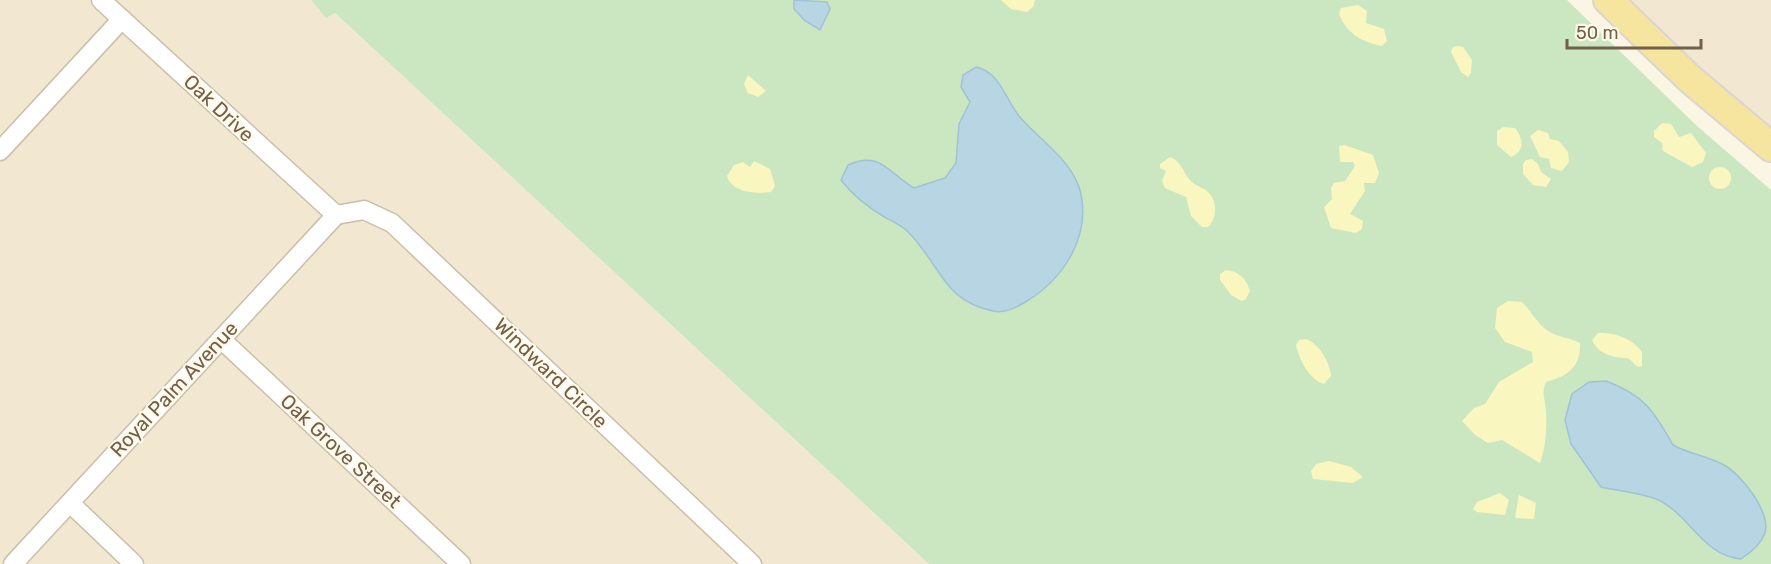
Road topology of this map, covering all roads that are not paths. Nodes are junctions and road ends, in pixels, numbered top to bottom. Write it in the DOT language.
graph roads {
  1 [pos="101,0"];
  2 [pos="1608,0"];
  3 [pos="122,20"];
  4 [pos="1771,147"];
  5 [pos="0,152"];
  6 [pos="336,215"];
  7 [pos="221,339"];
  8 [pos="70,503"];
  9 [pos="749,563"];
  10 [pos="13,564"];
  11 [pos="134,564"];
  12 [pos="461,564"];
  1 -- 3 [label="street, Oak Drive"];
  2 -- 4 [label="main road"];
  3 -- 5 [label="street"];
  3 -- 6 [label="street, Oak Drive"];
  6 -- 7 [label="street, Royal Palm Avenue"];
  6 -- 9 [label="street, Windward Circle"];
  7 -- 8 [label="street, Royal Palm Avenue"];
  7 -- 12 [label="street, Oak Grove Street"];
  8 -- 10 [label="street, Royal Palm Avenue"];
  8 -- 11 [label="street"];
}
